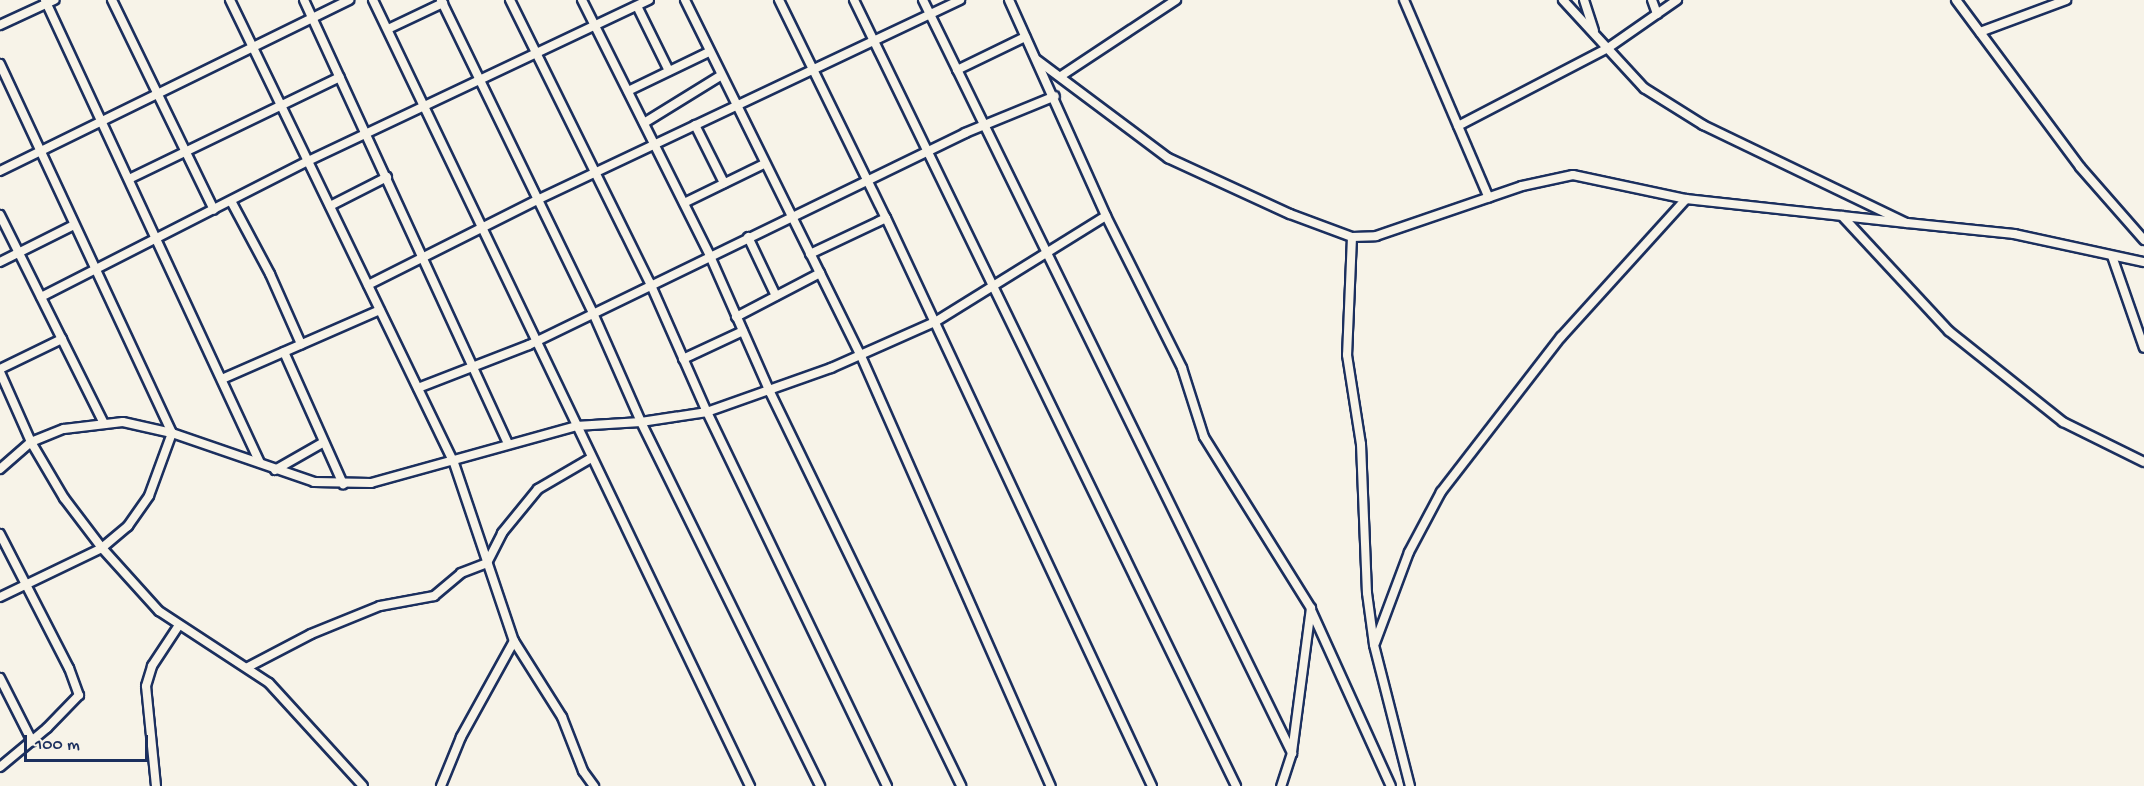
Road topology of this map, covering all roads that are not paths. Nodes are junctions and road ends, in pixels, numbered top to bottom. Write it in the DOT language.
graph roads {
  1 [pos="112,0"];
  2 [pos="230,0"];
  3 [pos="304,0"];
  4 [pos="349,0"];
  5 [pos="373,0"];
  6 [pos="510,0"];
  7 [pos="582,0"];
  8 [pos="649,0"];
  9 [pos="685,0"];
  10 [pos="778,0"];
  11 [pos="854,0"];
  12 [pos="923,0"];
  13 [pos="960,0"];
  14 [pos="1009,0"];
  15 [pos="1176,0"];
  16 [pos="1404,0"];
  17 [pos="1563,0"];
  18 [pos="1584,0"];
  19 [pos="1652,0"];
  20 [pos="1677,0"];
  21 [pos="1956,0"];
  22 [pos="2066,0"];
  23 [pos="49,1"];
  24 [pos="442,2"];
  25 [pos="637,6"];
  26 [pos="930,14"];
  27 [pos="1657,14"];
  28 [pos="312,18"];
  29 [pos="0,25"];
  30 [pos="594,25"];
  31 [pos="388,29"];
  32 [pos="1980,32"];
  33 [pos="1595,35"];
  34 [pos="1025,37"];
  35 [pos="874,40"];
  36 [pos="253,46"];
  37 [pos="1608,48"];
  38 [pos="709,52"];
  39 [pos="535,54"];
  40 [pos="1037,60"];
  41 [pos="0,64"];
  42 [pos="812,69"];
  43 [pos="957,70"];
  44 [pos="669,72"];
  45 [pos="720,76"];
  46 [pos="1061,76"];
  47 [pos="340,77"];
  48 [pos="479,80"];
  49 [pos="628,91"];
  50 [pos="157,94"];
  51 [pos="1055,96"];
  52 [pos="280,104"];
  53 [pos="424,106"];
  54 [pos="736,106"];
  55 [pos="102,122"];
  56 [pos="644,123"];
  57 [pos="695,125"];
  58 [pos="984,125"];
  59 [pos="1458,126"];
  60 [pos="367,134"];
  61 [pos="655,144"];
  62 [pos="185,151"];
  63 [pos="928,151"];
  64 [pos="41,152"];
  65 [pos="308,161"];
  66 [pos="765,164"];
  67 [pos="0,171"];
  68 [pos="594,174"];
  69 [pos="387,177"];
  70 [pos="129,178"];
  71 [pos="868,180"];
  72 [pos="724,183"];
  73 [pos="1489,198"];
  74 [pos="1686,199"];
  75 [pos="537,200"];
  76 [pos="231,201"];
  77 [pos="684,203"];
  78 [pos="330,206"];
  79 [pos="214,210"];
  80 [pos="0,215"];
  81 [pos="791,216"];
  82 [pos="1107,216"];
  83 [pos="1842,216"];
  84 [pos="886,218"];
  85 [pos="1907,223"];
  86 [pos="74,225"];
  87 [pos="482,227"];
  88 [pos="748,237"];
  89 [pos="1352,237"];
  90 [pos="158,239"];
  91 [pos="2144,240"];
  92 [pos="19,252"];
  93 [pos="810,254"];
  94 [pos="1046,254"];
  95 [pos="425,256"];
  96 [pos="710,256"];
  97 [pos="2112,256"];
  98 [pos="0,262"];
  99 [pos="2144,262"];
  100 [pos="95,270"];
  101 [pos="820,273"];
  102 [pos="650,283"];
  103 [pos="368,285"];
  104 [pos="991,287"];
  105 [pos="776,296"];
  106 [pos="41,297"];
  107 [pos="380,310"];
  108 [pos="593,313"];
  109 [pos="736,317"];
  110 [pos="935,322"];
  111 [pos="743,332"];
  112 [pos="62,339"];
  113 [pos="538,341"];
  114 [pos="301,344"];
  115 [pos="2144,348"];
  116 [pos="284,352"];
  117 [pos="861,356"];
  118 [pos="683,359"];
  119 [pos="475,369"];
  120 [pos="0,370"];
  121 [pos="222,379"];
  122 [pos="418,388"];
  123 [pos="770,392"];
  124 [pos="707,412"];
  125 [pos="103,422"];
  126 [pos="641,422"];
  127 [pos="576,426"];
  128 [pos="172,433"];
  129 [pos="31,442"];
  130 [pos="324,442"];
  131 [pos="508,443"];
  132 [pos="591,458"];
  133 [pos="2144,462"];
  134 [pos="260,463"];
  135 [pos="454,463"];
  136 [pos="0,469"];
  137 [pos="275,470"];
  138 [pos="343,484"];
  139 [pos="0,534"];
  140 [pos="102,548"];
  141 [pos="487,563"];
  142 [pos="25,585"];
  143 [pos="0,597"];
  144 [pos="1311,608"];
  145 [pos="179,625"];
  146 [pos="514,641"];
  147 [pos="1374,645"];
  148 [pos="248,667"];
  149 [pos="0,678"];
  150 [pos="32,741"];
  151 [pos="1292,753"];
  152 [pos="0,767"];
  153 [pos="156,786"];
  154 [pos="363,786"];
  155 [pos="441,786"];
  156 [pos="594,786"];
  157 [pos="750,786"];
  158 [pos="820,786"];
  159 [pos="887,786"];
  160 [pos="961,786"];
  161 [pos="1051,786"];
  162 [pos="1152,786"];
  163 [pos="1236,786"];
  164 [pos="1281,786"];
  165 [pos="1391,786"];
  166 [pos="1410,786"];
  1 -- 50 [label="street"];
  2 -- 36 [label="street"];
  3 -- 28 [label="street"];
  4 -- 28 [label="street"];
  5 -- 31 [label="street"];
  6 -- 39 [label="street"];
  7 -- 30 [label="street"];
  8 -- 25 [label="street"];
  9 -- 38 [label="street"];
  10 -- 42 [label="street"];
  11 -- 35 [label="street"];
  12 -- 26 [label="street"];
  13 -- 26 [label="street"];
  14 -- 34 [label="street"];
  15 -- 46 [label="street"];
  16 -- 59 [label="street"];
  17 -- 33 [label="street"];
  18 -- 33 [label="street"];
  19 -- 27 [label="street"];
  20 -- 27 [label="street"];
  21 -- 32 [label="street"];
  22 -- 32 [label="street"];
  23 -- 29 [label="street"];
  23 -- 55 [label="street"];
  24 -- 31 [label="street"];
  24 -- 48 [label="street"];
  25 -- 30 [label="street"];
  25 -- 44 [label="street"];
  26 -- 35 [label="street"];
  26 -- 43 [label="street"];
  27 -- 37 [label="street"];
  28 -- 36 [label="street"];
  28 -- 47 [label="street"];
  30 -- 39 [label="street"];
  30 -- 49 [label="street"];
  31 -- 53 [label="street"];
  32 -- 91 [label="street"];
  33 -- 37 [label="street"];
  34 -- 40 [label="street"];
  34 -- 43 [label="street"];
  35 -- 42 [label="street"];
  35 -- 63 [label="street"];
  36 -- 50 [label="street"];
  36 -- 52 [label="street"];
  37 -- 59 [label="street"];
  37 -- 85 [label="street"];
  38 -- 44 [label="street"];
  38 -- 45 [label="street"];
  39 -- 48 [label="street"];
  39 -- 68 [label="street"];
  40 -- 46 [label="street"];
  40 -- 51 [label="street"];
  41 -- 64 [label="street"];
  42 -- 54 [label="street"];
  42 -- 71 [label="street"];
  43 -- 58 [label="street"];
  44 -- 49 [label="street"];
  45 -- 54 [label="street"];
  45 -- 56 [label="street"];
  46 -- 89 [label="street"];
  47 -- 52 [label="street"];
  47 -- 60 [label="street"];
  48 -- 53 [label="street"];
  48 -- 75 [label="street"];
  49 -- 56 [label="street"];
  50 -- 55 [label="street"];
  50 -- 62 [label="street"];
  51 -- 58 [label="street"];
  51 -- 82 [label="street"];
  52 -- 62 [label="street"];
  52 -- 65 [label="street"];
  53 -- 60 [label="street"];
  53 -- 87 [label="street"];
  54 -- 57 [label="street"];
  54 -- 66 [label="street"];
  55 -- 64 [label="street"];
  55 -- 70 [label="street"];
  56 -- 61 [label="street"];
  57 -- 61 [label="street"];
  57 -- 72 [label="street"];
  58 -- 63 [label="street"];
  58 -- 94 [label="street"];
  59 -- 73 [label="street"];
  60 -- 65 [label="street"];
  60 -- 69 [label="street"];
  61 -- 68 [label="street"];
  61 -- 77 [label="street"];
  62 -- 70 [label="street"];
  62 -- 79 [label="street"];
  63 -- 71 [label="street"];
  63 -- 104 [label="street"];
  64 -- 67 [label="street"];
  64 -- 86 [label="street"];
  65 -- 76 [label="street"];
  65 -- 78 [label="street"];
  66 -- 72 [label="street"];
  66 -- 81 [label="street"];
  68 -- 75 [label="street"];
  68 -- 102 [label="street"];
  69 -- 78 [label="street"];
  69 -- 95 [label="street"];
  70 -- 90 [label="street"];
  71 -- 81 [label="street"];
  71 -- 84 [label="street"];
  72 -- 77 [label="street"];
  73 -- 74 [label="street"];
  73 -- 89 [label="street"];
  74 -- 83 [label="street"];
  74 -- 147 [label="street"];
  75 -- 87 [label="street"];
  75 -- 108 [label="street"];
  76 -- 79 [label="street"];
  76 -- 114 [label="street"];
  77 -- 96 [label="street"];
  78 -- 103 [label="street"];
  79 -- 90 [label="street"];
  80 -- 92 [label="street"];
  81 -- 88 [label="street"];
  81 -- 93 [label="street"];
  82 -- 94 [label="street"];
  82 -- 144 [label="street"];
  83 -- 85 [label="street"];
  83 -- 133 [label="street"];
  84 -- 93 [label="street"];
  84 -- 110 [label="street"];
  85 -- 97 [label="street"];
  86 -- 92 [label="street"];
  86 -- 100 [label="street"];
  87 -- 95 [label="street"];
  87 -- 113 [label="street"];
  88 -- 96 [label="street"];
  88 -- 105 [label="street"];
  89 -- 147 [label="street"];
  90 -- 100 [label="street"];
  90 -- 121 [label="street"];
  92 -- 98 [label="street"];
  92 -- 106 [label="street"];
  93 -- 101 [label="street"];
  94 -- 104 [label="street"];
  94 -- 151 [label="street"];
  95 -- 103 [label="street"];
  95 -- 119 [label="street"];
  96 -- 102 [label="street"];
  96 -- 109 [label="street"];
  97 -- 99 [label="street"];
  97 -- 115 [label="street"];
  100 -- 106 [label="street"];
  100 -- 128 [label="street"];
  101 -- 105 [label="street"];
  101 -- 117 [label="street"];
  102 -- 108 [label="street"];
  102 -- 118 [label="street"];
  103 -- 107 [label="street"];
  104 -- 110 [label="street"];
  104 -- 163 [label="street"];
  105 -- 109 [label="street"];
  106 -- 112 [label="street"];
  107 -- 114 [label="street"];
  107 -- 122 [label="street"];
  108 -- 113 [label="street"];
  108 -- 126 [label="street"];
  109 -- 111 [label="street"];
  110 -- 117 [label="street"];
  110 -- 162 [label="street"];
  111 -- 118 [label="street"];
  111 -- 123 [label="street"];
  112 -- 120 [label="street"];
  112 -- 125 [label="street"];
  113 -- 119 [label="street"];
  113 -- 127 [label="street"];
  114 -- 116 [label="street"];
  116 -- 121 [label="street"];
  116 -- 130 [label="street"];
  117 -- 123 [label="street"];
  117 -- 161 [label="street"];
  118 -- 124 [label="street"];
  119 -- 122 [label="street"];
  119 -- 131 [label="street"];
  120 -- 129 [label="street"];
  121 -- 134 [label="street"];
  122 -- 135 [label="street"];
  123 -- 124 [label="street"];
  123 -- 160 [label="street"];
  124 -- 126 [label="street"];
  124 -- 159 [label="street"];
  125 -- 128 [label="street"];
  125 -- 129 [label="street"];
  126 -- 127 [label="street"];
  126 -- 158 [label="street"];
  127 -- 131 [label="street"];
  127 -- 132 [label="street"];
  128 -- 134 [label="street"];
  128 -- 140 [label="street"];
  129 -- 136 [label="street"];
  129 -- 140 [label="street"];
  130 -- 137 [label="street"];
  130 -- 138 [label="street"];
  131 -- 135 [label="street"];
  132 -- 141 [label="street"];
  132 -- 157 [label="street"];
  134 -- 137 [label="street"];
  135 -- 138 [label="street"];
  135 -- 141 [label="street"];
  137 -- 138 [label="street"];
  139 -- 142 [label="street"];
  140 -- 142 [label="street"];
  140 -- 145 [label="street"];
  141 -- 146 [label="street"];
  141 -- 148 [label="street"];
  142 -- 143 [label="street"];
  142 -- 150 [label="street"];
  144 -- 151 [label="street"];
  144 -- 165 [label="street"];
  145 -- 148 [label="street"];
  145 -- 153 [label="street"];
  146 -- 155 [label="street"];
  146 -- 156 [label="street"];
  147 -- 166 [label="street"];
  148 -- 154 [label="street"];
  149 -- 150 [label="street"];
  150 -- 152 [label="street"];
  151 -- 164 [label="street"];
}
